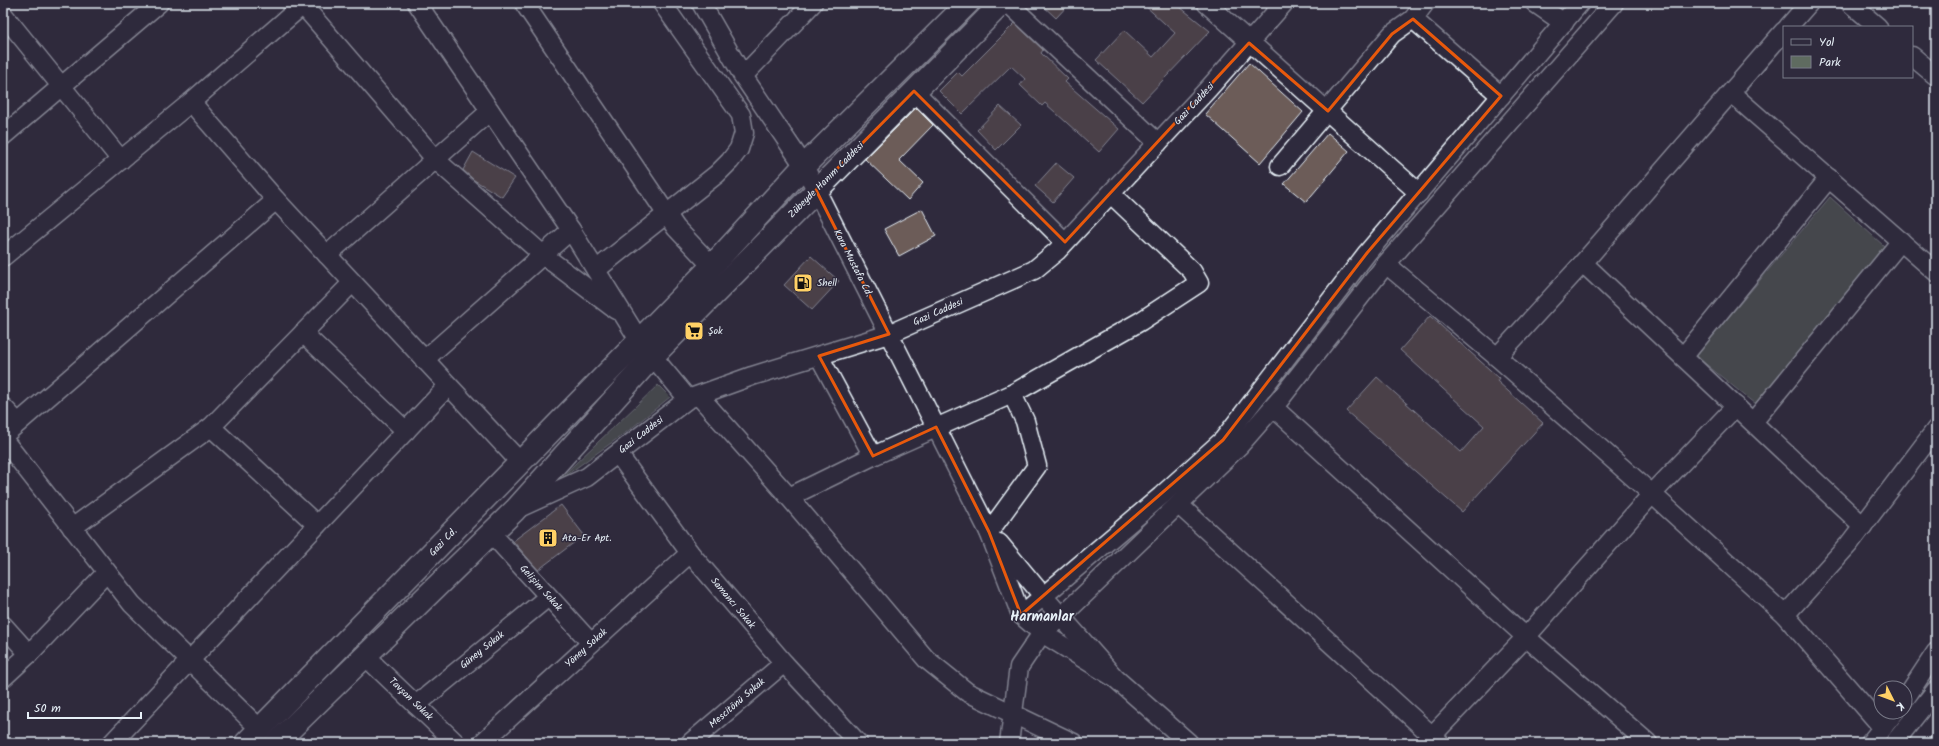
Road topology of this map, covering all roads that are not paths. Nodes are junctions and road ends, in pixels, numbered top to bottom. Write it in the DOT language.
graph roads {
  1 [pos="10,3"];
  2 [pos="159,3"];
  3 [pos="416,3"];
  4 [pos="524,3"];
  5 [pos="662,3"];
  6 [pos="701,3"];
  7 [pos="813,3"];
  8 [pos="968,3"];
  9 [pos="1002,3"];
  10 [pos="1008,3"];
  11 [pos="1206,3"];
  12 [pos="1284,3"];
  13 [pos="1425,3"];
  14 [pos="1535,3"];
  15 [pos="1580,3"];
  16 [pos="1614,3"];
  17 [pos="1809,3"];
  18 [pos="1850,3"];
  19 [pos="303,4"];
  20 [pos="3,9"];
  21 [pos="3,14"];
  22 [pos="1413,19"];
  23 [pos="1564,22"];
  24 [pos="1789,26"];
  25 [pos="1877,26"];
  26 [pos="1783,33"];
  27 [pos="1249,43"];
  28 [pos="1913,57"];
  29 [pos="743,76"];
  30 [pos="1936,76"];
  31 [pos="61,87"];
  32 [pos="914,91"];
  33 [pos="1731,92"];
  34 [pos="1501,96"];
  35 [pos="191,102"];
  36 [pos="490,111"];
  37 [pos="1328,111"];
  38 [pos="3,136"];
  39 [pos="1158,143"];
  40 [pos="121,160"];
  41 [pos="436,160"];
  42 [pos="804,166"];
  43 [pos="1280,166"];
  44 [pos="1829,178"];
  45 [pos="816,190"];
  46 [pos="1419,193"];
  47 [pos="1110,194"];
  48 [pos="276,200"];
  49 [pos="668,214"];
  50 [pos="571,230"];
  51 [pos="1901,241"];
  52 [pos="1066,242"];
  53 [pos="327,255"];
  54 [pos="543,255"];
  55 [pos="3,257"];
  56 [pos="1583,263"];
  57 [pos="1386,264"];
  58 [pos="712,266"];
  59 [pos="596,270"];
  60 [pos="1936,272"];
  61 [pos="352,283"];
  62 [pos="624,315"];
  63 [pos="303,333"];
  64 [pos="889,334"];
  65 [pos="645,349"];
  66 [pos="819,356"];
  67 [pos="1497,357"];
  68 [pos="1683,357"];
  69 [pos="424,360"];
  70 [pos="448,386"];
  71 [pos="1012,394"];
  72 [pos="693,397"];
  73 [pos="1736,406"];
  74 [pos="3,407"];
  75 [pos="1273,407"];
  76 [pos="1753,422"];
  77 [pos="18,424"];
  78 [pos="211,427"];
  79 [pos="936,427"];
  80 [pos="1936,430"];
  81 [pos="406,431"];
  82 [pos="3,438"];
  83 [pos="618,454"];
  84 [pos="873,456"];
  85 [pos="520,462"];
  86 [pos="1652,494"];
  87 [pos="789,498"];
  88 [pos="1179,505"];
  89 [pos="515,510"];
  90 [pos="318,525"];
  91 [pos="1863,526"];
  92 [pos="72,528"];
  93 [pos="989,532"];
  94 [pos="491,533"];
  95 [pos="690,553"];
  96 [pos="107,572"];
  97 [pos="1042,596"];
  98 [pos="548,597"];
  99 [pos="1021,615"];
  100 [pos="1785,615"];
  101 [pos="1061,617"];
  102 [pos="3,625"];
  103 [pos="1042,633"];
  104 [pos="1526,637"];
  105 [pos="591,644"];
  106 [pos="1936,652"];
  107 [pos="29,654"];
  108 [pos="365,656"];
  109 [pos="190,661"];
  110 [pos="784,663"];
  111 [pos="3,678"];
  112 [pos="1115,678"];
  113 [pos="1913,688"];
  114 [pos="1935,694"];
  115 [pos="416,704"];
  116 [pos="1013,715"];
  117 [pos="1889,720"];
  118 [pos="1883,728"];
  119 [pos="253,736"];
  120 [pos="1432,741"];
  121 [pos="112,743"];
  122 [pos="276,743"];
  123 [pos="456,743"];
  124 [pos="482,743"];
  125 [pos="690,743"];
  126 [pos="858,743"];
  127 [pos="1009,743"];
  128 [pos="1074,743"];
  129 [pos="1189,743"];
  130 [pos="1648,743"];
  131 [pos="1870,743"];
  132 [pos="1894,743"];
  1 -- 20 [label="street"];
  2 -- 31 [label="street"];
  3 -- 36 [label="street"];
  4 -- 49 [label="street"];
  5 -- 49 [label="street"];
  6 -- 29 [label="street, Kara Mustafa Cd."];
  7 -- 29 [label="street"];
  8 -- 42 [label="main road"];
  9 -- 32 [label="main road, Zübeyde Hanım Caddesi"];
  10 -- 39 [label="street"];
  11 -- 27 [label="street"];
  12 -- 27 [label="street, Gazi Caddesi"];
  13 -- 22 [label="street"];
  14 -- 23 [label="street"];
  15 -- 23 [label="street"];
  16 -- 57 [label="street"];
  17 -- 24 [label="street"];
  18 -- 25 [label="street"];
  19 -- 35 [label="street"];
  19 -- 41 [label="street"];
  21 -- 31 [label="street"];
  22 -- 34 [label="street"];
  22 -- 37 [label="street"];
  23 -- 34 [label="street"];
  26 -- 33 [label="street"];
  27 -- 37 [label="street"];
  27 -- 39 [label="street, Gazi Caddesi"];
  28 -- 30 [label="street"];
  29 -- 42 [label="street, Kara Mustafa Cd."];
  31 -- 38 [label="street"];
  31 -- 40 [label="street"];
  32 -- 45 [label="main road, Zübeyde Hanım Caddesi"];
  32 -- 52 [label="street"];
  33 -- 44 [label="street"];
  33 -- 56 [label="street"];
  34 -- 46 [label="street"];
  35 -- 40 [label="street"];
  35 -- 48 [label="street"];
  36 -- 41 [label="street"];
  36 -- 50 [label="street"];
  37 -- 43 [label="street"];
  37 -- 46 [label="street"];
  39 -- 47 [label="street, Gazi Caddesi"];
  40 -- 55 [label="street"];
  41 -- 53 [label="street"];
  41 -- 54 [label="street"];
  42 -- 45 [label="street, Kara Mustafa Cd."];
  42 -- 58 [label="main road"];
  44 -- 51 [label="street"];
  44 -- 68 [label="street"];
  45 -- 64 [label="street, Kara Mustafa Cd."];
  45 -- 65 [label="main road, Zübeyde Hanım Caddesi"];
  46 -- 97 [label="street"];
  47 -- 52 [label="street, Gazi Caddesi"];
  47 -- 71 [label="street"];
  48 -- 53 [label="street"];
  48 -- 77 [label="street"];
  49 -- 58 [label="street"];
  49 -- 59 [label="street"];
  50 -- 54 [label="street"];
  50 -- 59 [label="street"];
  51 -- 60 [label="street"];
  51 -- 76 [label="street"];
  52 -- 64 [label="street, Gazi Caddesi"];
  53 -- 61 [label="street"];
  54 -- 62 [label="street"];
  54 -- 69 [label="street"];
  56 -- 67 [label="street"];
  56 -- 68 [label="street"];
  57 -- 67 [label="street"];
  57 -- 75 [label="street"];
  58 -- 65 [label="main road"];
  59 -- 62 [label="street"];
  61 -- 63 [label="street"];
  61 -- 69 [label="street"];
  62 -- 65 [label="street"];
  63 -- 78 [label="street"];
  63 -- 81 [label="street"];
  64 -- 66 [label="street, Gazi Caddesi"];
  64 -- 79 [label="street, Kara Mustafa Cd."];
  65 -- 72 [label="street"];
  65 -- 85 [label="main road, Gazi Cd."];
  65 -- 89 [label="main road"];
  66 -- 72 [label="street, Gazi Caddesi"];
  66 -- 84 [label="street"];
  67 -- 86 [label="street"];
  68 -- 73 [label="street"];
  69 -- 70 [label="street"];
  70 -- 81 [label="street"];
  70 -- 85 [label="street"];
  71 -- 79 [label="street"];
  71 -- 93 [label="street"];
  72 -- 83 [label="street, Gazi Caddesi"];
  72 -- 87 [label="street"];
  73 -- 76 [label="street"];
  73 -- 86 [label="street"];
  74 -- 77 [label="street"];
  75 -- 88 [label="street"];
  75 -- 104 [label="street"];
  76 -- 91 [label="street"];
  77 -- 82 [label="street"];
  78 -- 90 [label="street"];
  78 -- 92 [label="street"];
  79 -- 84 [label="street"];
  79 -- 93 [label="street, Kara Mustafa Cd."];
  80 -- 91 [label="street"];
  81 -- 90 [label="street"];
  82 -- 92 [label="street"];
  83 -- 89 [label="street, Gazi Caddesi"];
  83 -- 95 [label="street, Samancı Sokak"];
  84 -- 87 [label="street"];
  85 -- 119 [label="main road, Gazi Cd."];
  86 -- 100 [label="street"];
  86 -- 104 [label="street"];
  87 -- 116 [label="street"];
  88 -- 101 [label="street"];
  88 -- 120 [label="street"];
  89 -- 94 [label="main road"];
  90 -- 109 [label="street"];
  91 -- 100 [label="street"];
  92 -- 96 [label="street"];
  93 -- 97 [label="street"];
  93 -- 99 [label="street"];
  94 -- 98 [label="street, Gelişim Sokak"];
  94 -- 108 [label="main road"];
  95 -- 105 [label="street, Yöney Sokak"];
  95 -- 110 [label="street, Samancı Sokak"];
  96 -- 107 [label="street"];
  96 -- 109 [label="street"];
  97 -- 99 [label="street"];
  97 -- 101 [label="street"];
  98 -- 105 [label="street, Gelişim Sokak"];
  98 -- 115 [label="street, Güney Sokak"];
  99 -- 103 [label="street"];
  100 -- 118 [label="street"];
  101 -- 103 [label="street"];
  101 -- 112 [label="street"];
  102 -- 107 [label="street"];
  103 -- 112 [label="street"];
  103 -- 116 [label="street"];
  104 -- 120 [label="street"];
  104 -- 130 [label="street"];
  105 -- 124 [label="street, Yöney Sokak"];
  106 -- 113 [label="street"];
  107 -- 111 [label="street"];
  108 -- 115 [label="street, Tavşan Sokak"];
  108 -- 122 [label="main road"];
  109 -- 119 [label="street"];
  109 -- 121 [label="street"];
  110 -- 125 [label="street, Mescitönü Sokak"];
  110 -- 126 [label="street, Samancı Sokak"];
  112 -- 129 [label="street"];
  114 -- 132 [label="street"];
  115 -- 123 [label="street, Tavşan Sokak"];
  116 -- 127 [label="street"];
  116 -- 128 [label="street"];
  117 -- 118 [label="street"];
  118 -- 131 [label="street"];
}
